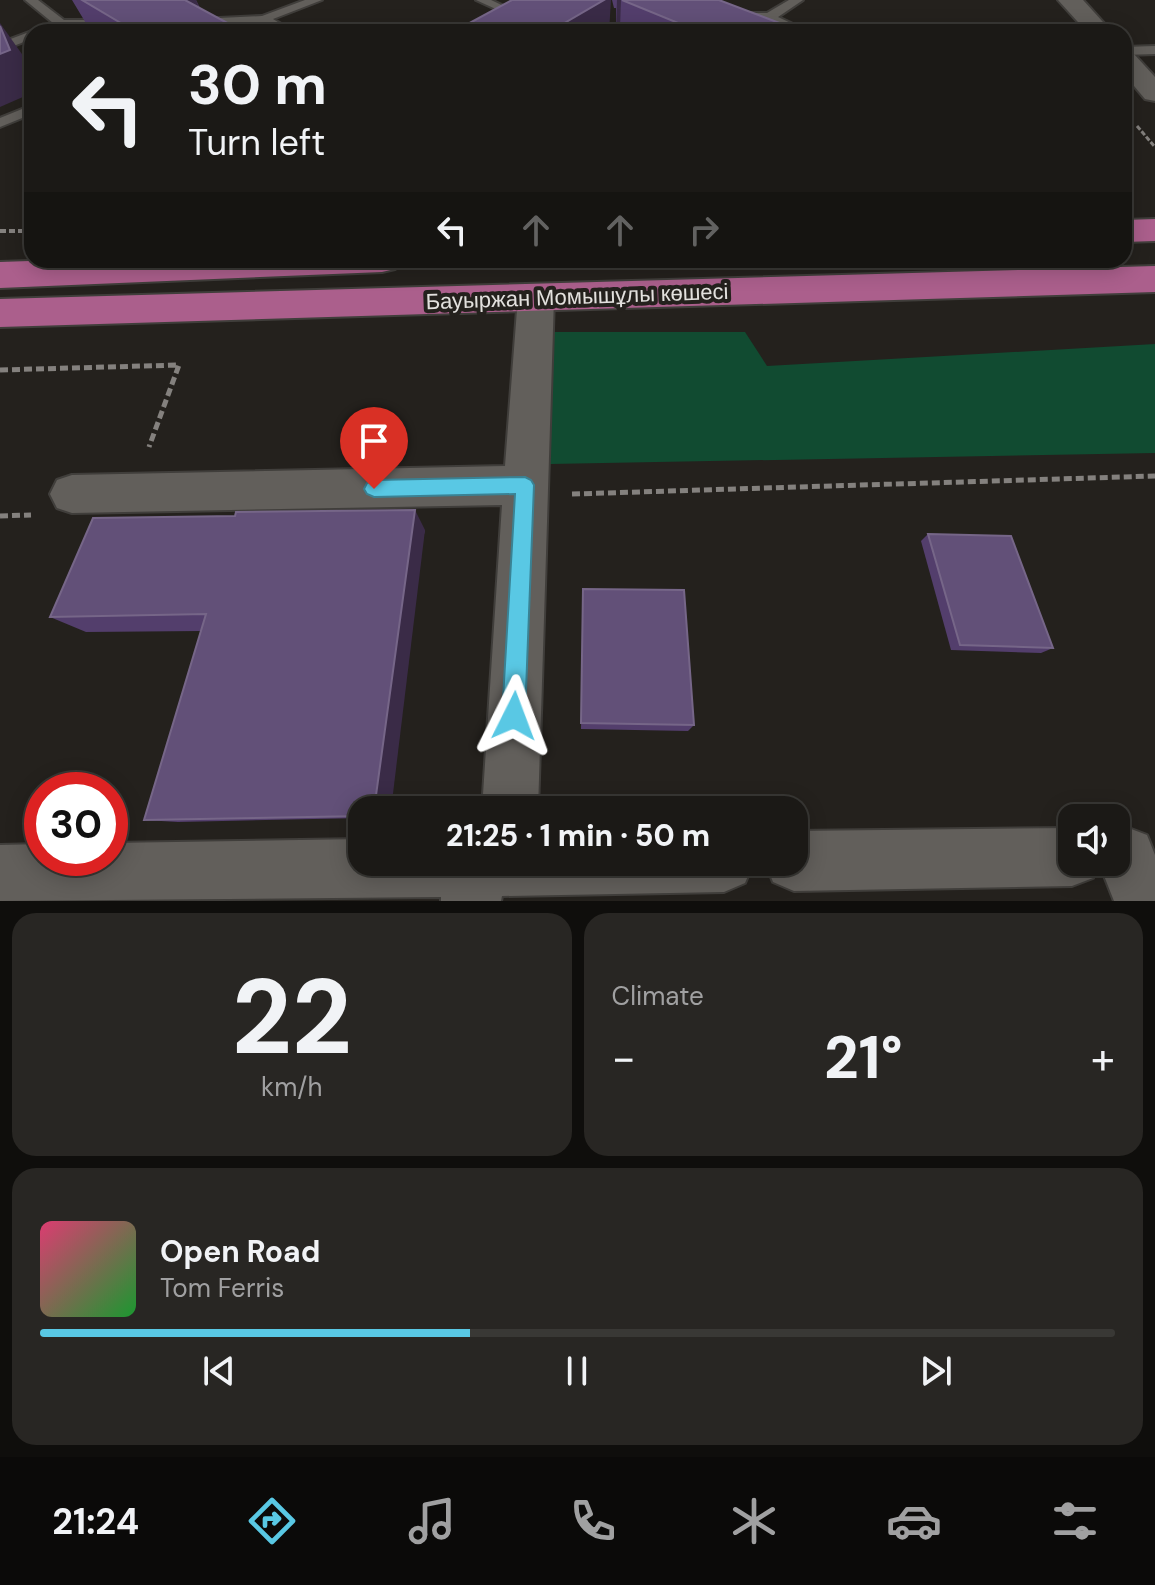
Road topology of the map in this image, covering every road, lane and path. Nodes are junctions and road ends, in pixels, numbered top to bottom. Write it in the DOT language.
graph roads {
  1 [pos="31,0"];
  2 [pos="316,0"];
  3 [pos="482,0"];
  4 [pos="797,0"];
  5 [pos="1070,0"];
  6 [pos="531,15"];
  7 [pos="724,16"];
  8 [pos="769,17"];
  9 [pos="263,19"];
  10 [pos="191,22"];
  11 [pos="133,23"];
  12 [pos="61,24"];
  13 [pos="273,24"];
  14 [pos="785,24"];
  15 [pos="1092,24"];
  16 [pos="24,38"];
  17 [pos="0,47"];
  18 [pos="1155,50"];
  19 [pos="1132,58"];
  20 [pos="1132,67"];
  21 [pos="1155,93"];
  22 [pos="24,112"];
  23 [pos="0,123"];
  24 [pos="1155,230"];
  25 [pos="0,231"];
  26 [pos="24,231"];
  27 [pos="1132,231"];
  28 [pos="178,268"];
  29 [pos="0,275"];
  30 [pos="1155,279"];
  31 [pos="536,297"];
  32 [pos="0,313"];
  33 [pos="0,370"];
  34 [pos="525,485"];
  35 [pos="132,493"];
  36 [pos="72,494"];
  37 [pos="499,796"];
  38 [pos="808,861"];
  39 [pos="1058,864"];
  40 [pos="348,865"];
  41 [pos="0,875"];
  1 -- 12 [label="lane"];
  2 -- 9 [label="lane"];
  3 -- 6 [label="lane"];
  4 -- 8 [label="lane"];
  5 -- 15 [label="street"];
  7 -- 8 [label="lane"];
  8 -- 14 [label="lane"];
  9 -- 10 [label="lane"];
  9 -- 13 [label="lane"];
  11 -- 12 [label="lane"];
  16 -- 17 [label="lane"];
  18 -- 19 [label="lane"];
  20 -- 21 [label="street"];
  22 -- 23 [label="lane"];
  24 -- 27 [label="main road"];
  25 -- 26 [label="path"];
  28 -- 29 [label="main road"];
  30 -- 31 [label="main road, Бауыржан Момышұлы көшесі"];
  31 -- 32 [label="main road, Бауыржан Момышұлы көшесі"];
  31 -- 34 [label="street"];
  33 -- 35 [label="path"];
  34 -- 35 [label="street"];
  34 -- 37 [label="street"];
  35 -- 36 [label="street"];
  38 -- 39 [label="street"];
  40 -- 41 [label="street"];
}
